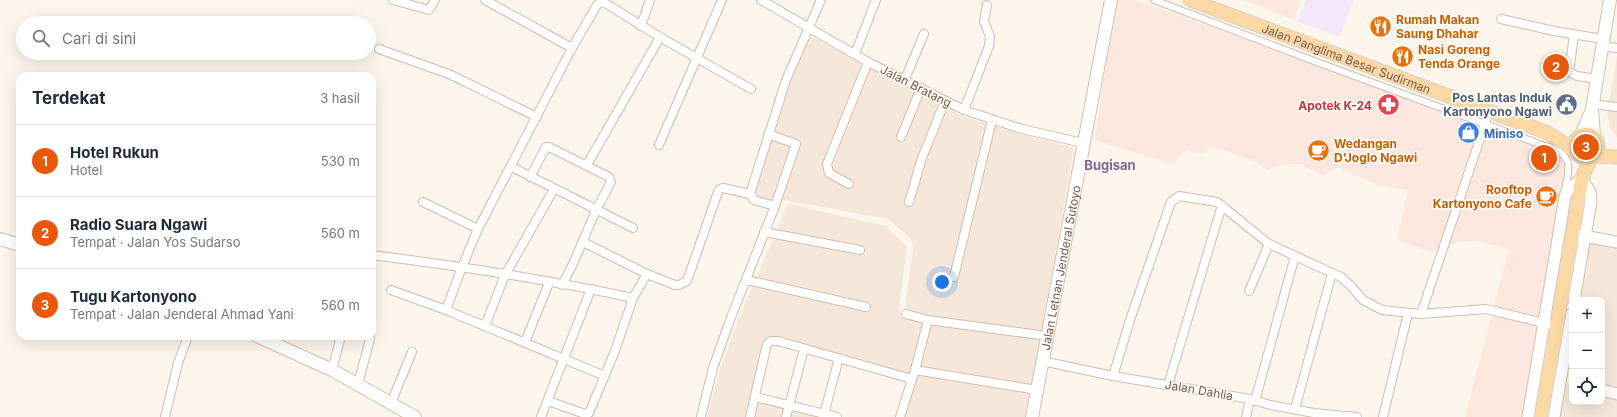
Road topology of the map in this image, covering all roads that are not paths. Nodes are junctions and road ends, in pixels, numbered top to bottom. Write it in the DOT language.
graph roads {
  1 [pos="393,0"];
  2 [pos="435,0"];
  3 [pos="485,0"];
  4 [pos="650,0"];
  5 [pos="722,0"];
  6 [pos="761,0"];
  7 [pos="821,0"];
  8 [pos="876,0"];
  9 [pos="1110,0"];
  10 [pos="1154,0"];
  11 [pos="1190,0"];
  12 [pos="1610,0"];
  13 [pos="987,5"];
  14 [pos="1501,20"];
  15 [pos="641,26"];
  16 [pos="808,27"];
  17 [pos="924,34"];
  18 [pos="1574,35"];
  19 [pos="660,37"];
  20 [pos="1603,42"];
  21 [pos="572,48"];
  22 [pos="1617,48"];
  23 [pos="379,49"];
  24 [pos="855,54"];
  25 [pos="696,58"];
  26 [pos="868,62"];
  27 [pos="905,79"];
  28 [pos="1597,79"];
  29 [pos="920,88"];
  30 [pos="751,89"];
  31 [pos="945,101"];
  32 [pos="1592,106"];
  33 [pos="1617,107"];
  34 [pos="964,110"];
  35 [pos="537,117"];
  36 [pos="1487,118"];
  37 [pos="992,120"];
  38 [pos="1548,133"];
  39 [pos="768,134"];
  40 [pos="1580,135"];
  41 [pos="901,136"];
  42 [pos="1596,139"];
  43 [pos="1083,143"];
  44 [pos="659,145"];
  45 [pos="1584,155"];
  46 [pos="1617,156"];
  47 [pos="587,165"];
  48 [pos="512,166"];
  49 [pos="530,177"];
  50 [pos="1582,178"];
  51 [pos="850,184"];
  52 [pos="554,189"];
  53 [pos="1565,190"];
  54 [pos="750,194"];
  55 [pos="423,202"];
  56 [pos="909,202"];
  57 [pos="1222,205"];
  58 [pos="775,206"];
  59 [pos="596,210"];
  60 [pos="633,228"];
  61 [pos="478,229"];
  62 [pos="764,232"];
  63 [pos="1578,235"];
  64 [pos="0,239"];
  65 [pos="583,242"];
  66 [pos="1617,242"];
  67 [pos="16,244"];
  68 [pos="1269,244"];
  69 [pos="860,250"];
  70 [pos="376,256"];
  71 [pos="1295,256"];
  72 [pos="462,267"];
  73 [pos="1332,273"];
  74 [pos="647,274"];
  75 [pos="505,275"];
  76 [pos="954,278"];
  77 [pos="747,280"];
  78 [pos="549,283"];
  79 [pos="562,285"];
  80 [pos="591,289"];
  81 [pos="391,290"];
  82 [pos="1249,291"];
  83 [pos="1574,297"];
  84 [pos="633,298"];
  85 [pos="866,307"];
  86 [pos="446,310"];
  87 [pos="1408,313"];
  88 [pos="906,314"];
  89 [pos="1422,314"];
  90 [pos="928,320"];
  91 [pos="1550,325"];
  92 [pos="485,326"];
  93 [pos="1569,331"];
  94 [pos="1047,336"];
  95 [pos="187,340"];
  96 [pos="266,340"];
  97 [pos="340,340"];
  98 [pos="370,340"];
  99 [pos="525,342"];
  100 [pos="804,349"];
  101 [pos="412,352"];
  102 [pos="839,358"];
  103 [pos="564,360"];
  104 [pos="1042,362"];
  105 [pos="332,370"];
  106 [pos="915,370"];
  107 [pos="605,376"];
  108 [pos="1113,376"];
  109 [pos="1561,378"];
  110 [pos="912,379"];
  111 [pos="358,384"];
  112 [pos="1168,385"];
  113 [pos="1037,390"];
  114 [pos="1605,391"];
  115 [pos="1617,394"];
  116 [pos="755,397"];
  117 [pos="1253,400"];
  118 [pos="548,401"];
  119 [pos="391,403"];
  120 [pos="789,405"];
  121 [pos="1295,408"];
  122 [pos="401,413"];
  123 [pos="824,414"];
  124 [pos="1313,415"];
  125 [pos="165,417"];
  126 [pos="415,417"];
  127 [pos="542,417"];
  128 [pos="701,417"];
  129 [pos="750,417"];
  130 [pos="786,417"];
  131 [pos="837,417"];
  132 [pos="900,417"];
  133 [pos="1032,417"];
  134 [pos="1246,417"];
  135 [pos="1357,417"];
  136 [pos="1383,417"];
  137 [pos="1528,417"];
  138 [pos="1541,417"];
  139 [pos="1554,417"];
  1 -- 2 [label="street"];
  3 -- 21 [label="street"];
  4 -- 15 [label="street"];
  5 -- 25 [label="street"];
  6 -- 16 [label="street, Jalan Bratang"];
  7 -- 16 [label="street"];
  8 -- 24 [label="street"];
  9 -- 43 [label="main road, Jalan Letnan Jenderal Sutoyo"];
  10 -- 36 [label="street"];
  11 -- 36 [label="main road, Jalan Panglima Besar Sudirman"];
  12 -- 20 [label="main road"];
  13 -- 34 [label="street"];
  14 -- 18 [label="street"];
  15 -- 19 [label="street"];
  15 -- 21 [label="street"];
  16 -- 24 [label="street, Jalan Bratang"];
  16 -- 39 [label="street"];
  17 -- 27 [label="street"];
  18 -- 20 [label="street"];
  18 -- 28 [label="street"];
  19 -- 25 [label="street"];
  19 -- 47 [label="street"];
  20 -- 22 [label="street"];
  20 -- 28 [label="main road"];
  21 -- 35 [label="street"];
  23 -- 35 [label="street"];
  24 -- 26 [label="street, Jalan Bratang"];
  25 -- 30 [label="street"];
  25 -- 44 [label="street"];
  26 -- 27 [label="street, Jalan Bratang"];
  26 -- 51 [label="street"];
  27 -- 29 [label="street, Jalan Bratang"];
  28 -- 32 [label="main road"];
  29 -- 31 [label="street, Jalan Bratang"];
  29 -- 41 [label="street"];
  31 -- 34 [label="street, Jalan Bratang"];
  31 -- 56 [label="street"];
  32 -- 33 [label="street"];
  32 -- 40 [label="main road"];
  32 -- 42 [label="main road"];
  34 -- 37 [label="street, Jalan Bratang"];
  35 -- 48 [label="street"];
  36 -- 38 [label="main road, Jalan Panglima Besar Sudirman"];
  36 -- 53 [label="street"];
  36 -- 89 [label="street"];
  37 -- 43 [label="street, Jalan Bratang"];
  37 -- 76 [label="street"];
  38 -- 40 [label="main road, Jalan Panglima Besar Sudirman"];
  38 -- 45 [label="main road, Jalan Panglima Besar Sudirman"];
  39 -- 54 [label="street"];
  39 -- 58 [label="street"];
  40 -- 42 [label="main road"];
  40 -- 45 [label="main road"];
  42 -- 45 [label="main road"];
  42 -- 46 [label="main road"];
  43 -- 94 [label="main road, Jalan Letnan Jenderal Sutoyo"];
  45 -- 46 [label="main road"];
  45 -- 50 [label="main road"];
  47 -- 49 [label="street"];
  47 -- 59 [label="street"];
  48 -- 49 [label="street"];
  48 -- 61 [label="street"];
  49 -- 52 [label="street"];
  50 -- 63 [label="main road"];
  50 -- 91 [label="street"];
  52 -- 59 [label="street"];
  52 -- 75 [label="street"];
  54 -- 58 [label="street"];
  54 -- 74 [label="street"];
  55 -- 61 [label="street"];
  57 -- 68 [label="street"];
  57 -- 108 [label="street"];
  57 -- 112 [label="street"];
  58 -- 62 [label="street"];
  59 -- 60 [label="street"];
  59 -- 65 [label="street"];
  61 -- 72 [label="street"];
  62 -- 69 [label="street"];
  62 -- 77 [label="street"];
  63 -- 66 [label="street"];
  63 -- 83 [label="street"];
  63 -- 91 [label="main road"];
  64 -- 67 [label="main road"];
  65 -- 74 [label="street"];
  65 -- 79 [label="street"];
  68 -- 71 [label="street"];
  68 -- 82 [label="street"];
  70 -- 72 [label="street"];
  71 -- 73 [label="street"];
  71 -- 117 [label="street"];
  72 -- 75 [label="street"];
  72 -- 86 [label="street"];
  73 -- 87 [label="street"];
  73 -- 121 [label="street"];
  74 -- 84 [label="street"];
  75 -- 78 [label="street"];
  75 -- 92 [label="street"];
  77 -- 85 [label="street"];
  77 -- 128 [label="street"];
  78 -- 79 [label="street"];
  78 -- 99 [label="street"];
  79 -- 80 [label="street"];
  80 -- 84 [label="street"];
  80 -- 103 [label="street"];
  81 -- 86 [label="street"];
  84 -- 107 [label="street"];
  86 -- 92 [label="street"];
  87 -- 89 [label="street"];
  87 -- 136 [label="street"];
  88 -- 90 [label="street"];
  89 -- 91 [label="street"];
  90 -- 94 [label="street"];
  90 -- 106 [label="street"];
  91 -- 109 [label="main road"];
  91 -- 137 [label="street"];
  92 -- 99 [label="street"];
  93 -- 109 [label="street"];
  94 -- 104 [label="main road, Jalan Letnan Jenderal Sutoyo"];
  95 -- 125 [label="street"];
  96 -- 105 [label="main road"];
  97 -- 105 [label="street"];
  98 -- 111 [label="street"];
  99 -- 103 [label="street"];
  100 -- 102 [label="street"];
  100 -- 116 [label="street"];
  100 -- 120 [label="street"];
  101 -- 119 [label="street"];
  102 -- 110 [label="street"];
  102 -- 123 [label="street"];
  103 -- 107 [label="street"];
  103 -- 118 [label="street"];
  104 -- 108 [label="street, Jalan Dahlia"];
  104 -- 113 [label="main road, Jalan Letnan Jenderal Sutoyo"];
  105 -- 111 [label="main road"];
  106 -- 110 [label="street"];
  106 -- 113 [label="street"];
  107 -- 118 [label="street"];
  108 -- 112 [label="street, Jalan Dahlia"];
  109 -- 138 [label="main road"];
  109 -- 139 [label="street"];
  110 -- 132 [label="street"];
  111 -- 119 [label="main road"];
  112 -- 117 [label="street, Jalan Dahlia"];
  113 -- 133 [label="main road, Jalan Letnan Jenderal Sutoyo"];
  114 -- 115 [label="street"];
  116 -- 120 [label="street"];
  116 -- 129 [label="street"];
  117 -- 121 [label="street, Jalan Dahlia"];
  117 -- 134 [label="street"];
  118 -- 127 [label="street"];
  119 -- 122 [label="main road"];
  120 -- 123 [label="street"];
  120 -- 130 [label="street"];
  121 -- 124 [label="street, Jalan Dahlia"];
  122 -- 126 [label="main road"];
  123 -- 131 [label="street"];
  124 -- 135 [label="street, Jalan Dahlia"];
}
